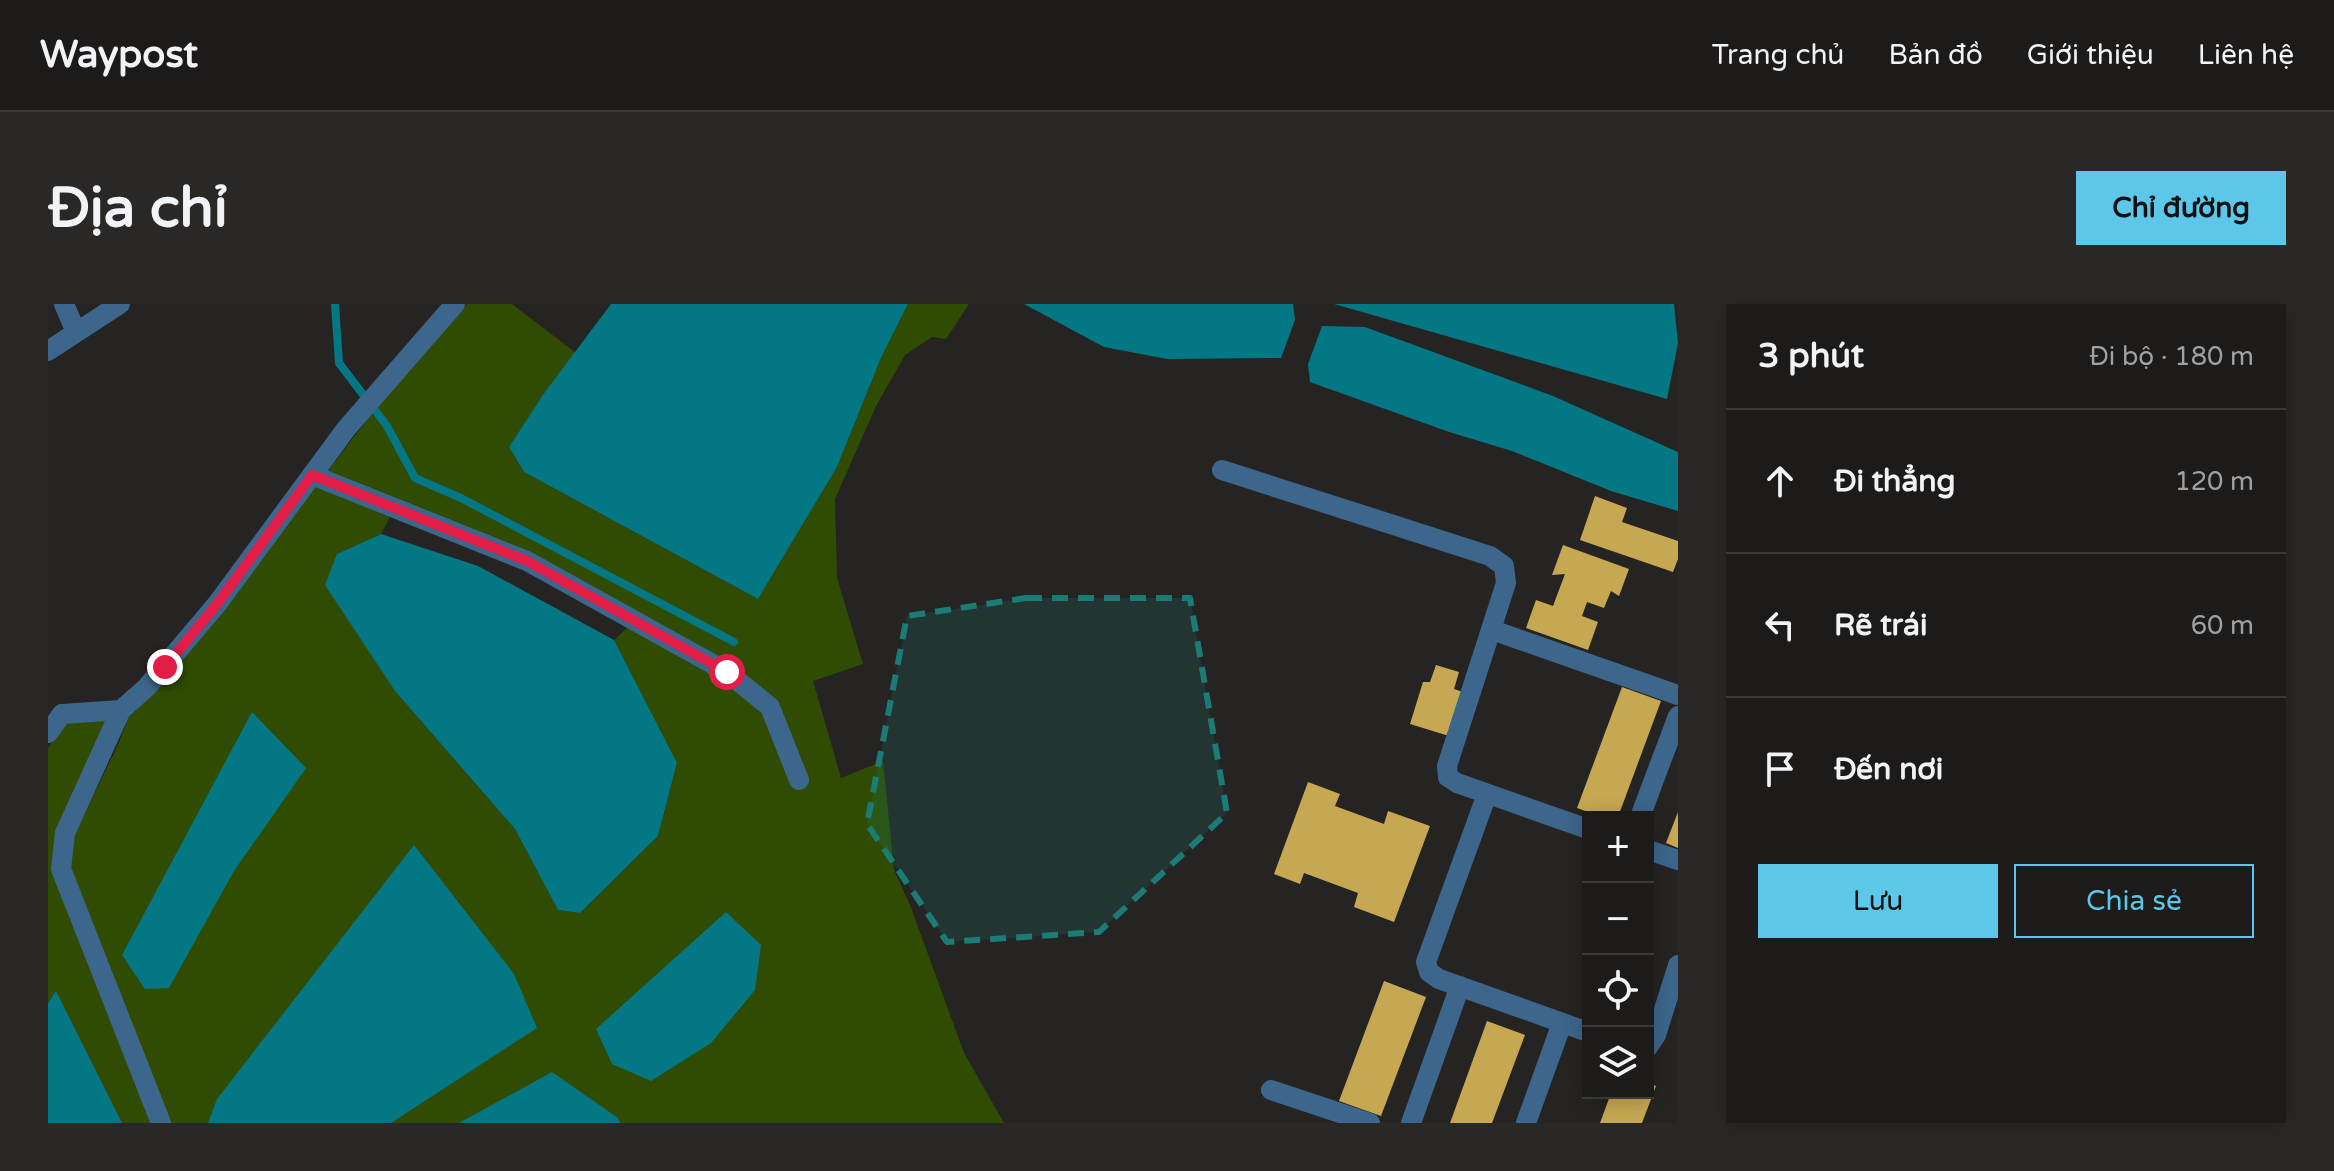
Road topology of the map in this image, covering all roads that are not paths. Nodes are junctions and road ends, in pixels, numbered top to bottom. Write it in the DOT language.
graph roads {
  1 [pos="64,304"];
  2 [pos="120,304"];
  3 [pos="455,304"];
  4 [pos="76,332"];
  5 [pos="48,351"];
  6 [pos="1222,470"];
  7 [pos="312,475"];
  8 [pos="1492,630"];
  9 [pos="1678,695"];
  10 [pos="121,710"];
  11 [pos="1678,716"];
  12 [pos="48,733"];
  13 [pos="799,780"];
  14 [pos="1487,794"];
  15 [pos="1642,811"];
  16 [pos="1582,827"];
  17 [pos="1654,852"];
  18 [pos="1678,860"];
  19 [pos="1678,965"];
  20 [pos="1460,986"];
  21 [pos="1562,1023"];
  22 [pos="1582,1030"];
  23 [pos="1654,1038"];
  24 [pos="1271,1090"];
  25 [pos="161,1123"];
  26 [pos="1370,1123"];
  27 [pos="1411,1123"];
  28 [pos="1526,1123"];
  1 -- 4 [label="street"];
  2 -- 4 [label="street"];
  3 -- 7 [label="street"];
  4 -- 5 [label="street"];
  6 -- 8 [label="street"];
  7 -- 10 [label="street"];
  7 -- 13 [label="street"];
  8 -- 9 [label="street"];
  8 -- 14 [label="street"];
  10 -- 12 [label="street"];
  10 -- 25 [label="street"];
  11 -- 15 [label="street"];
  14 -- 16 [label="street"];
  14 -- 20 [label="street"];
  17 -- 18 [label="street"];
  19 -- 23 [label="street"];
  20 -- 21 [label="street"];
  20 -- 27 [label="street"];
  21 -- 22 [label="street"];
  21 -- 28 [label="street"];
  24 -- 26 [label="street"];
}
